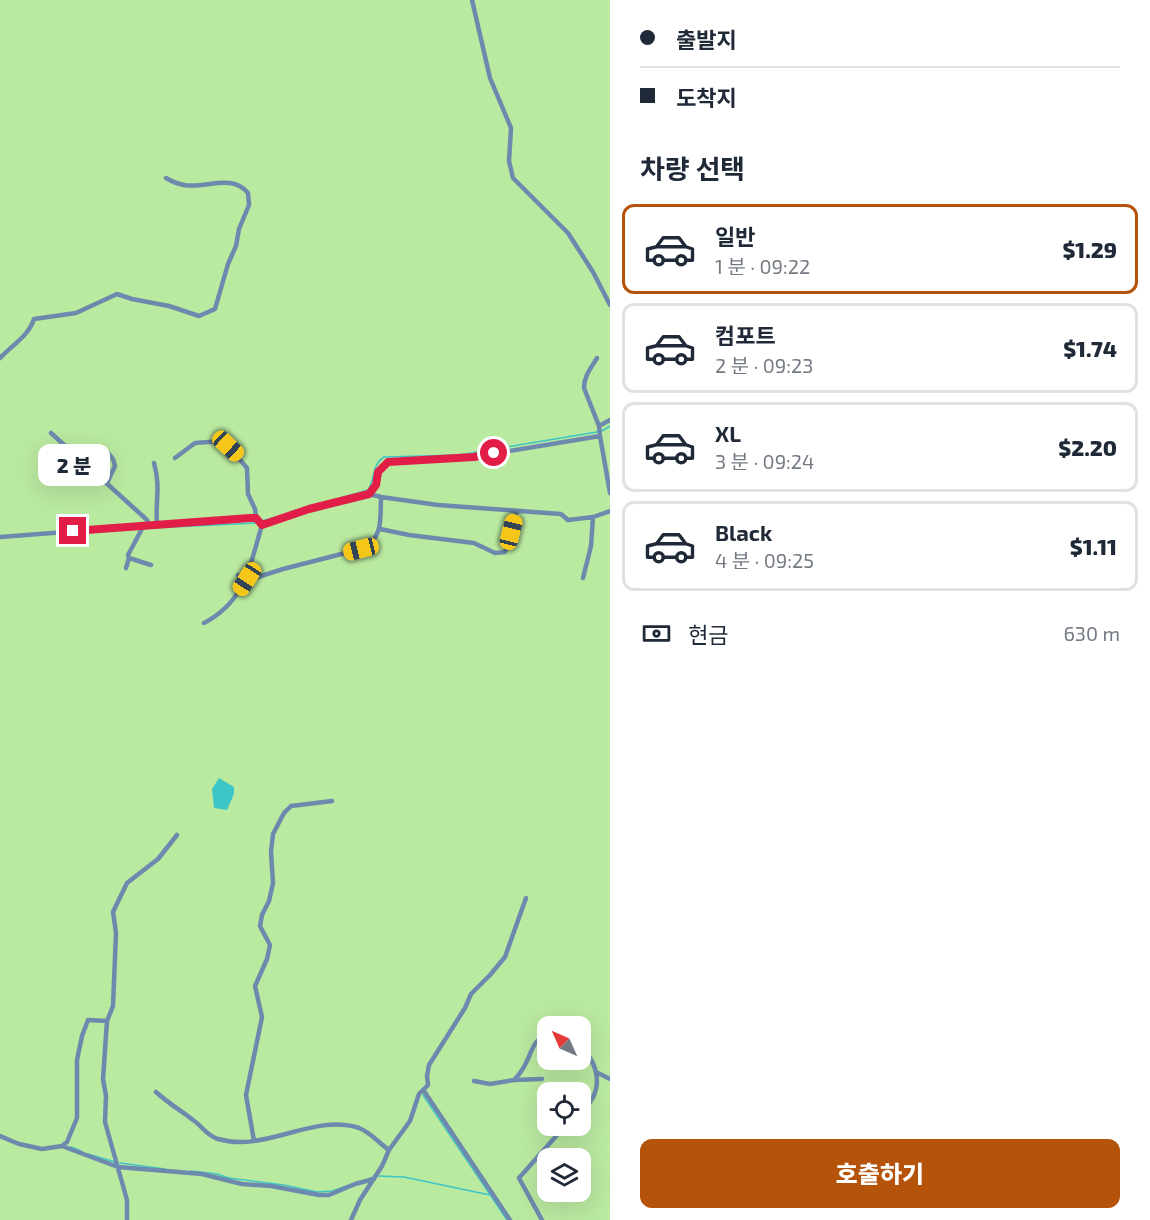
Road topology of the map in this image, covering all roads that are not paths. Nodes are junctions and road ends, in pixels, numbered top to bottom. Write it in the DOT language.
graph roads {
  1 [pos="472,0"];
  2 [pos="166,178"];
  3 [pos="610,305"];
  4 [pos="0,358"];
  5 [pos="597,358"];
  6 [pos="610,420"];
  7 [pos="600,431"];
  8 [pos="51,433"];
  9 [pos="107,452"];
  10 [pos="175,458"];
  11 [pos="154,463"];
  12 [pos="107,483"];
  13 [pos="610,493"];
  14 [pos="369,494"];
  15 [pos="381,497"];
  16 [pos="517,511"];
  17 [pos="610,511"];
  18 [pos="593,517"];
  19 [pos="259,522"];
  20 [pos="150,525"];
  21 [pos="157,525"];
  22 [pos="143,527"];
  23 [pos="380,529"];
  24 [pos="0,537"];
  25 [pos="129,558"];
  26 [pos="151,565"];
  27 [pos="126,568"];
  28 [pos="238,575"];
  29 [pos="583,578"];
  30 [pos="247,579"];
  31 [pos="204,622"];
  32 [pos="332,801"];
  33 [pos="177,835"];
  34 [pos="526,898"];
  35 [pos="107,1021"];
  36 [pos="537,1041"];
  37 [pos="591,1059"];
  38 [pos="598,1073"];
  39 [pos="542,1079"];
  40 [pos="610,1079"];
  41 [pos="514,1080"];
  42 [pos="474,1081"];
  43 [pos="424,1091"];
  44 [pos="156,1092"];
  45 [pos="591,1102"];
  46 [pos="0,1136"];
  47 [pos="556,1136"];
  48 [pos="254,1141"];
  49 [pos="62,1146"];
  50 [pos="389,1150"];
  51 [pos="118,1167"];
  52 [pos="376,1177"];
  53 [pos="127,1220"];
  54 [pos="351,1220"];
  55 [pos="510,1220"];
  56 [pos="542,1220"];
  1 -- 3 [label="street"];
  2 -- 4 [label="street"];
  5 -- 7 [label="street"];
  6 -- 7 [label="street"];
  7 -- 13 [label="street"];
  7 -- 14 [label="street"];
  8 -- 12 [label="street"];
  9 -- 12 [label="street"];
  10 -- 19 [label="street"];
  11 -- 21 [label="street"];
  12 -- 20 [label="street"];
  14 -- 15 [label="street"];
  14 -- 19 [label="street"];
  15 -- 16 [label="street"];
  15 -- 23 [label="street"];
  16 -- 18 [label="street"];
  16 -- 23 [label="street"];
  17 -- 18 [label="street"];
  18 -- 29 [label="street"];
  19 -- 21 [label="street"];
  19 -- 30 [label="street"];
  20 -- 21 [label="street"];
  20 -- 22 [label="street"];
  22 -- 24 [label="street"];
  22 -- 25 [label="street"];
  23 -- 30 [label="street"];
  25 -- 26 [label="street"];
  25 -- 27 [label="street"];
  28 -- 30 [label="street"];
  30 -- 31 [label="street"];
  32 -- 48 [label="street"];
  33 -- 35 [label="street"];
  34 -- 43 [label="street"];
  35 -- 49 [label="street"];
  35 -- 51 [label="street"];
  36 -- 41 [label="street"];
  37 -- 38 [label="street"];
  38 -- 40 [label="street"];
  38 -- 45 [label="street"];
  39 -- 41 [label="street"];
  41 -- 42 [label="street"];
  43 -- 50 [label="street"];
  43 -- 55 [label="street"];
  44 -- 48 [label="street"];
  46 -- 49 [label="street"];
  47 -- 56 [label="street"];
  48 -- 50 [label="street"];
  49 -- 51 [label="street"];
  50 -- 52 [label="street"];
  51 -- 52 [label="street"];
  51 -- 53 [label="street"];
  52 -- 54 [label="street"];
}
